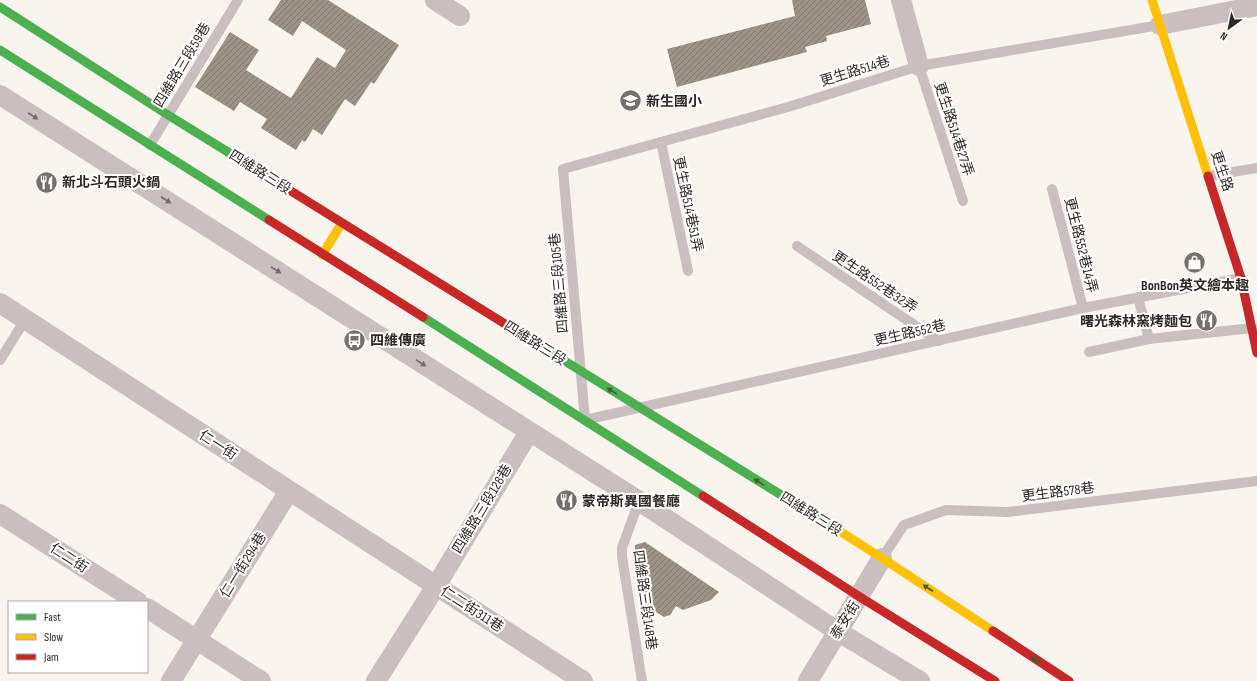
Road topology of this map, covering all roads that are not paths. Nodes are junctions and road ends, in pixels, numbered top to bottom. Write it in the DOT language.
graph roads {
  1 [pos="238,0"];
  2 [pos="435,0"];
  3 [pos="901,0"];
  4 [pos="1152,0"];
  5 [pos="1257,6"];
  6 [pos="0,7"];
  7 [pos="460,16"];
  8 [pos="1160,26"];
  9 [pos="0,50"];
  10 [pos="919,66"];
  11 [pos="0,95"];
  12 [pos="168,115"];
  13 [pos="661,142"];
  14 [pos="150,145"];
  15 [pos="1257,168"];
  16 [pos="563,169"];
  17 [pos="1209,176"];
  18 [pos="1052,189"];
  19 [pos="963,201"];
  20 [pos="342,223"];
  21 [pos="797,246"];
  22 [pos="322,255"];
  23 [pos="688,271"];
  24 [pos="1242,278"];
  25 [pos="1138,297"];
  26 [pos="0,303"];
  27 [pos="1083,308"];
  28 [pos="26,320"];
  29 [pos="1255,328"];
  30 [pos="1149,339"];
  31 [pos="938,341"];
  32 [pos="1089,352"];
  33 [pos="1257,353"];
  34 [pos="0,360"];
  35 [pos="581,372"];
  36 [pos="639,408"];
  37 [pos="585,420"];
  38 [pos="529,432"];
  39 [pos="1257,481"];
  40 [pos="289,491"];
  41 [pos="638,500"];
  42 [pos="0,514"];
  43 [pos="882,558"];
  44 [pos="436,586"];
  45 [pos="860,597"];
  46 [pos="136,601"];
  47 [pos="148,609"];
  48 [pos="837,631"];
  49 [pos="196,640"];
  50 [pos="171,681"];
  51 [pos="261,681"];
  52 [pos="376,681"];
  53 [pos="583,681"];
  54 [pos="642,681"];
  55 [pos="808,681"];
  56 [pos="920,681"];
  57 [pos="994,681"];
  58 [pos="1069,681"];
  1 -- 12 [label="lane, 四維路三段59巷"];
  2 -- 7 [label="street"];
  3 -- 10 [label="street"];
  4 -- 8 [label="street, 更生路"];
  5 -- 8 [label="street"];
  6 -- 12 [label="street, 四維路三段"];
  8 -- 10 [label="lane, 更生路514巷"];
  8 -- 17 [label="street, 更生路"];
  9 -- 14 [label="street"];
  10 -- 13 [label="lane, 更生路514巷"];
  10 -- 19 [label="lane, 更生路514巷27弄"];
  11 -- 38 [label="street, one-way"];
  12 -- 14 [label="lane, 四維路三段59巷"];
  12 -- 20 [label="street, 四維路三段"];
  13 -- 16 [label="lane, 更生路514巷"];
  13 -- 23 [label="lane, 更生路514巷51弄"];
  14 -- 22 [label="street"];
  15 -- 17 [label="lane"];
  16 -- 35 [label="lane, 四維路三段105巷"];
  17 -- 24 [label="street, 更生路"];
  18 -- 27 [label="lane, 更生路552巷14弄"];
  20 -- 22 [label="street"];
  20 -- 35 [label="street, 四維路三段"];
  21 -- 31 [label="lane, 更生路552巷32弄"];
  22 -- 37 [label="street"];
  24 -- 25 [label="lane, 更生路552巷"];
  24 -- 29 [label="street, 更生路"];
  25 -- 27 [label="lane, 更生路552巷"];
  25 -- 30 [label="lane"];
  26 -- 28 [label="street, 仁一街"];
  27 -- 31 [label="lane, 更生路552巷"];
  28 -- 34 [label="lane"];
  28 -- 40 [label="street, 仁一街"];
  29 -- 30 [label="lane"];
  29 -- 33 [label="street, 更生路"];
  30 -- 32 [label="lane"];
  31 -- 36 [label="lane, 更生路552巷"];
  36 -- 35 [label="street, 四維路三段, one-way"];
  35 -- 37 [label="lane, 四維路三段105巷"];
  36 -- 37 [label="lane, 更生路552巷"];
  43 -- 36 [label="street, 四維路三段, one-way"];
  37 -- 45 [label="street"];
  38 -- 41 [label="street"];
  38 -- 44 [label="street, 四維路三段128巷"];
  39 -- 43 [label="lane, 更生路578巷"];
  40 -- 44 [label="street, 仁一街"];
  40 -- 49 [label="street, 仁一街294巷"];
  41 -- 48 [label="street"];
  41 -- 54 [label="lane, 四維路三段148巷"];
  42 -- 46 [label="street, 仁二街"];
  43 -- 45 [label="street, 泰安街"];
  58 -- 43 [label="street, 四維路三段, one-way"];
  44 -- 52 [label="street, 仁二街311巷"];
  44 -- 53 [label="street, 仁二街311巷"];
  45 -- 48 [label="street, 泰安街"];
  45 -- 57 [label="street"];
  47 -- 49 [label="street"];
  48 -- 55 [label="street, 泰安街"];
  48 -- 56 [label="street"];
  49 -- 50 [label="street, 仁一街294巷"];
  49 -- 51 [label="street"];
}
